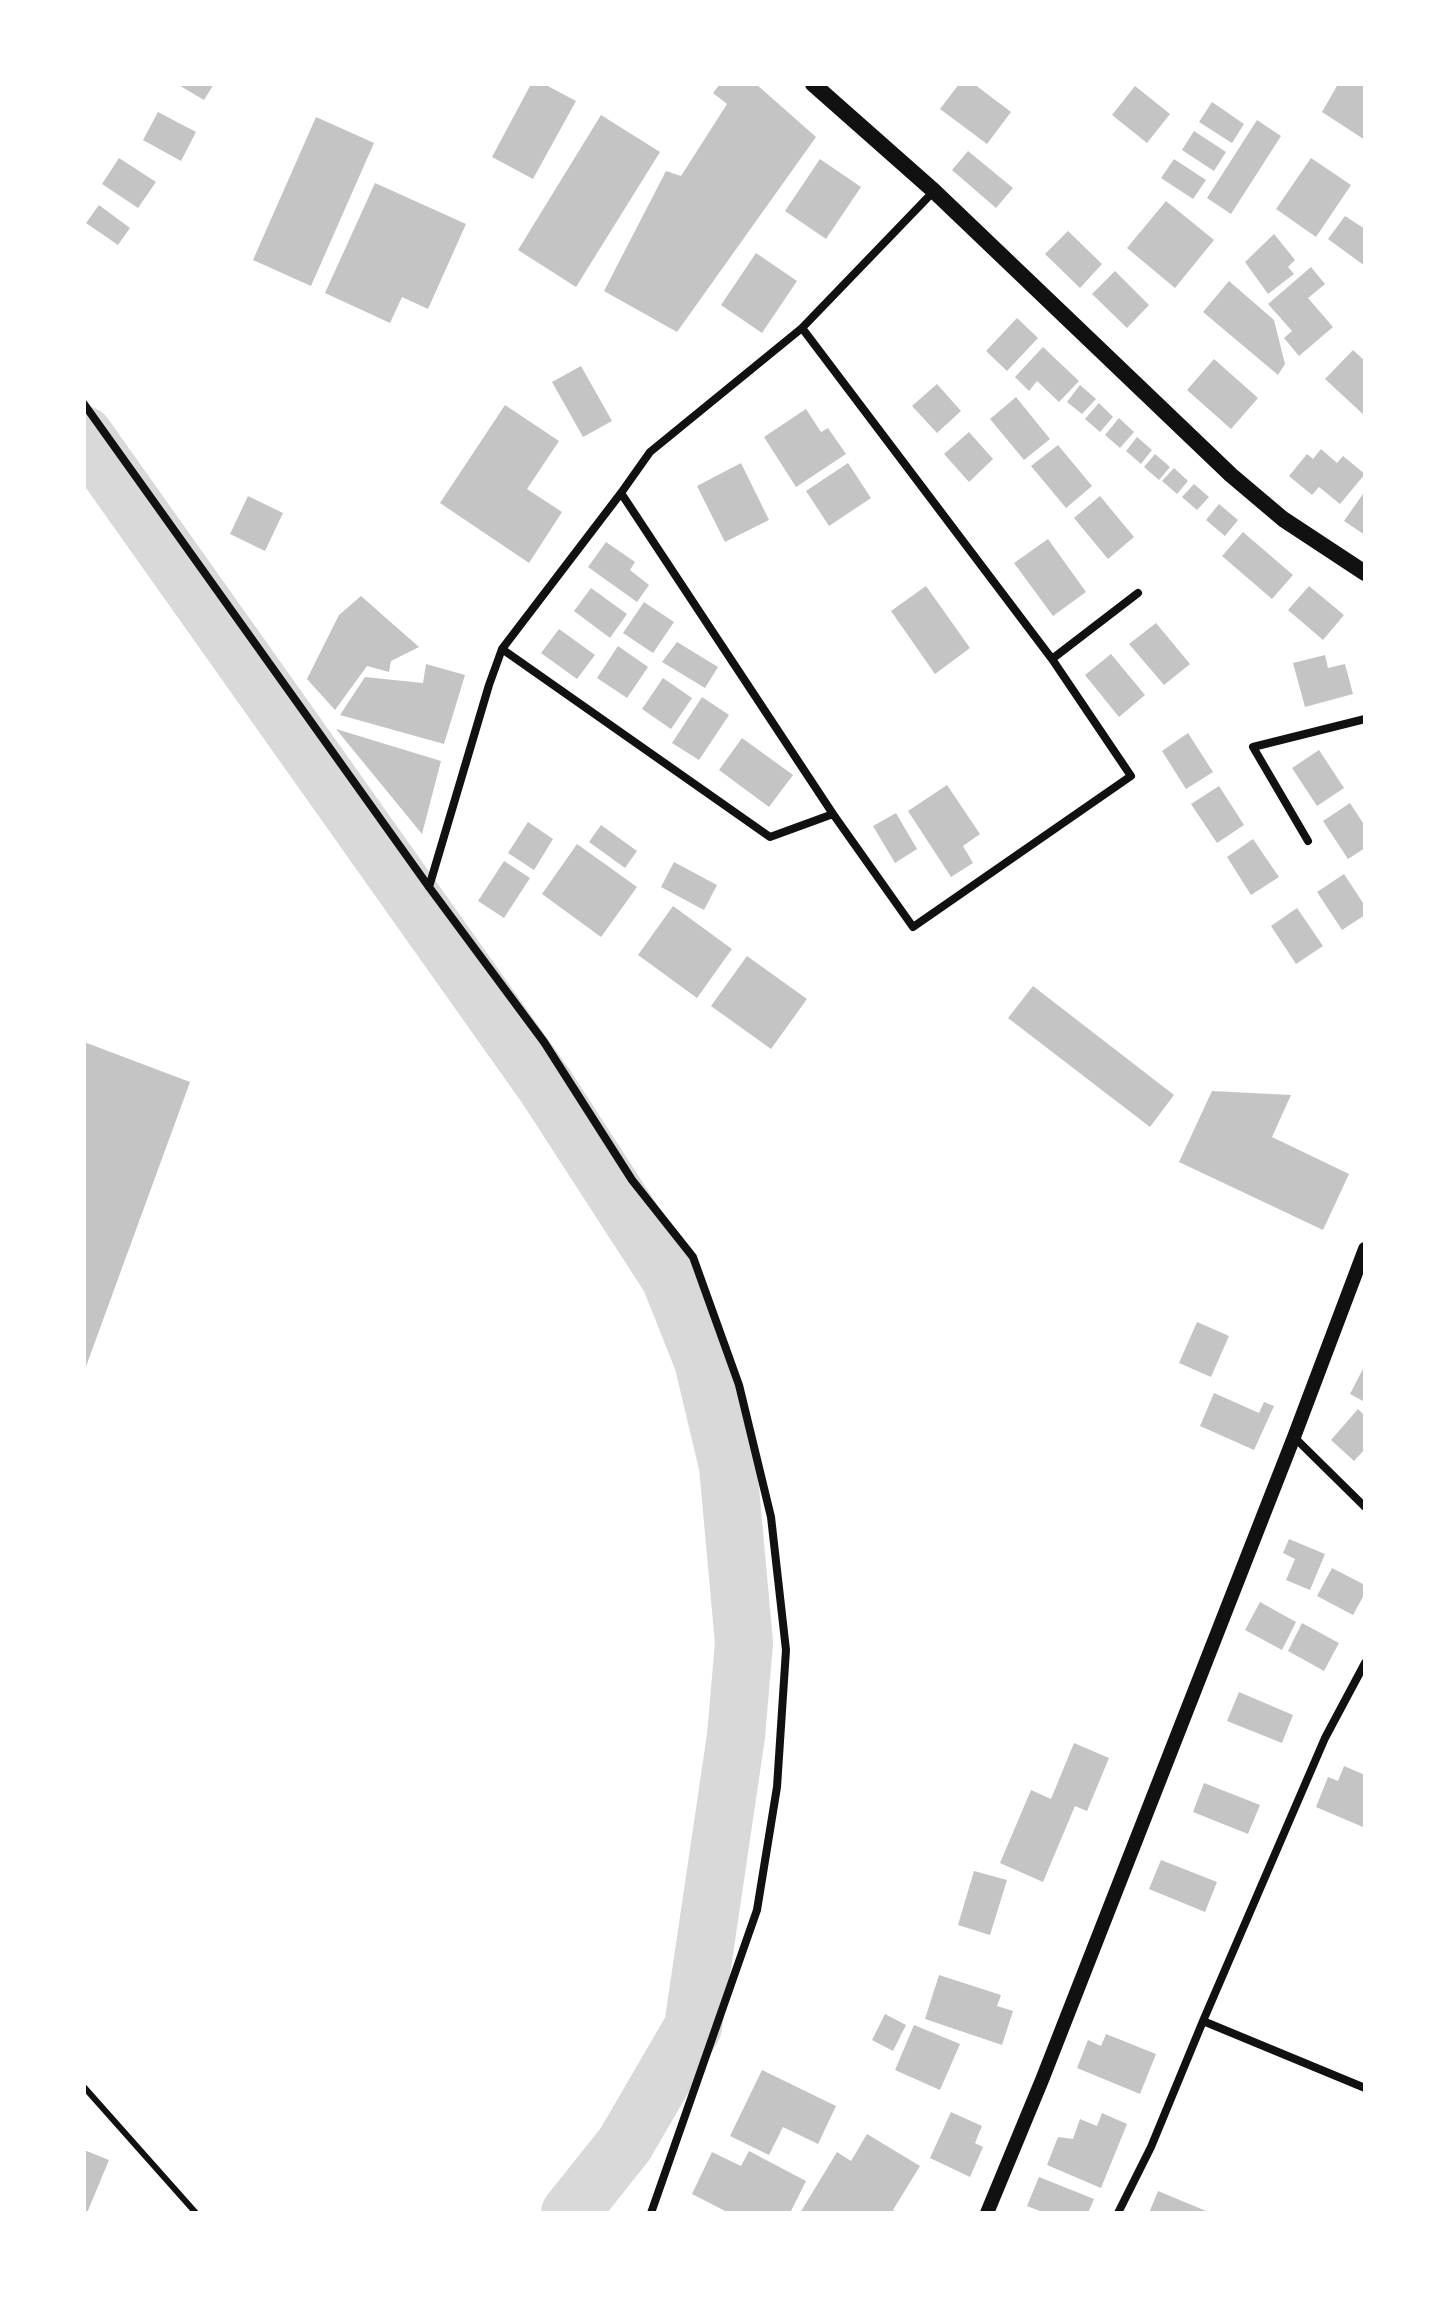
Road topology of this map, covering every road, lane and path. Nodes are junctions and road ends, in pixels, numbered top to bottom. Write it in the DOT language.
graph roads {
  1 [pos="813,84"];
  2 [pos="934,191"];
  3 [pos="802,328"];
  4 [pos="84,404"];
  5 [pos="621,493"];
  6 [pos="1365,573"];
  7 [pos="1138,593"];
  8 [pos="502,649"];
  9 [pos="1052,659"];
  10 [pos="1365,719"];
  11 [pos="833,814"];
  12 [pos="1308,841"];
  13 [pos="429,887"];
  14 [pos="1365,1249"];
  15 [pos="1294,1437"];
  16 [pos="1365,1507"];
  17 [pos="1365,1663"];
  18 [pos="1203,2021"];
  19 [pos="84,2087"];
  20 [pos="1365,2088"];
  21 [pos="196,2213"];
  22 [pos="651,2213"];
  23 [pos="987,2213"];
  24 [pos="1118,2213"];
  1 -- 2 [label="main road"];
  2 -- 3 [label="street"];
  2 -- 6 [label="main road"];
  3 -- 5 [label="street"];
  3 -- 9 [label="street"];
  4 -- 13 [label="street"];
  5 -- 8 [label="street"];
  5 -- 11 [label="street"];
  7 -- 9 [label="street"];
  8 -- 11 [label="street"];
  8 -- 13 [label="street"];
  9 -- 11 [label="street"];
  10 -- 12 [label="street"];
  13 -- 22 [label="street"];
  14 -- 15 [label="street"];
  15 -- 16 [label="street"];
  15 -- 23 [label="street"];
  17 -- 18 [label="street"];
  18 -- 20 [label="street"];
  18 -- 24 [label="street"];
  19 -- 21 [label="lane"];
}
